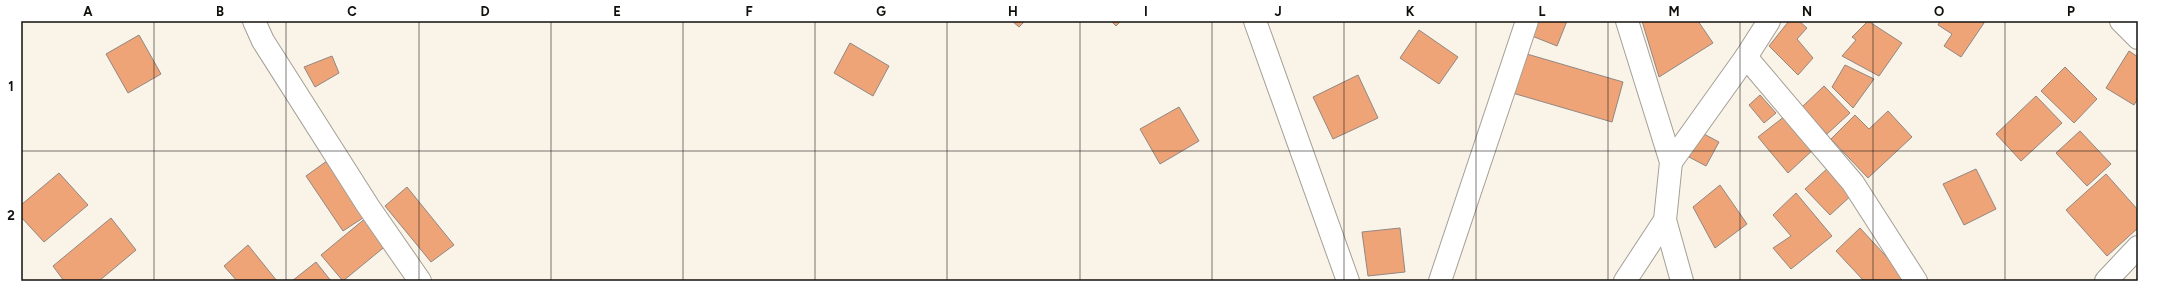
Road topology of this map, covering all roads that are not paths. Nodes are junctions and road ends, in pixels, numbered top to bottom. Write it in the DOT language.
graph roads {
  1 [pos="254,21"];
  2 [pos="1255,21"];
  3 [pos="1527,21"];
  4 [pos="1627,21"];
  5 [pos="1769,21"];
  6 [pos="2121,21"];
  7 [pos="2138,38"];
  8 [pos="1746,57"];
  9 [pos="1671,162"];
  10 [pos="1665,220"];
  11 [pos="2138,248"];
  12 [pos="420,281"];
  13 [pos="1348,281"];
  14 [pos="1440,281"];
  15 [pos="1625,281"];
  16 [pos="1682,281"];
  17 [pos="1916,281"];
  18 [pos="2106,281"];
  1 -- 12 [label="street"];
  2 -- 13 [label="street"];
  3 -- 14 [label="street"];
  4 -- 9 [label="street"];
  5 -- 8 [label="street"];
  6 -- 7 [label="street"];
  8 -- 9 [label="street"];
  8 -- 17 [label="street"];
  9 -- 10 [label="street"];
  10 -- 15 [label="street"];
  10 -- 16 [label="street"];
  11 -- 18 [label="street"];
}
